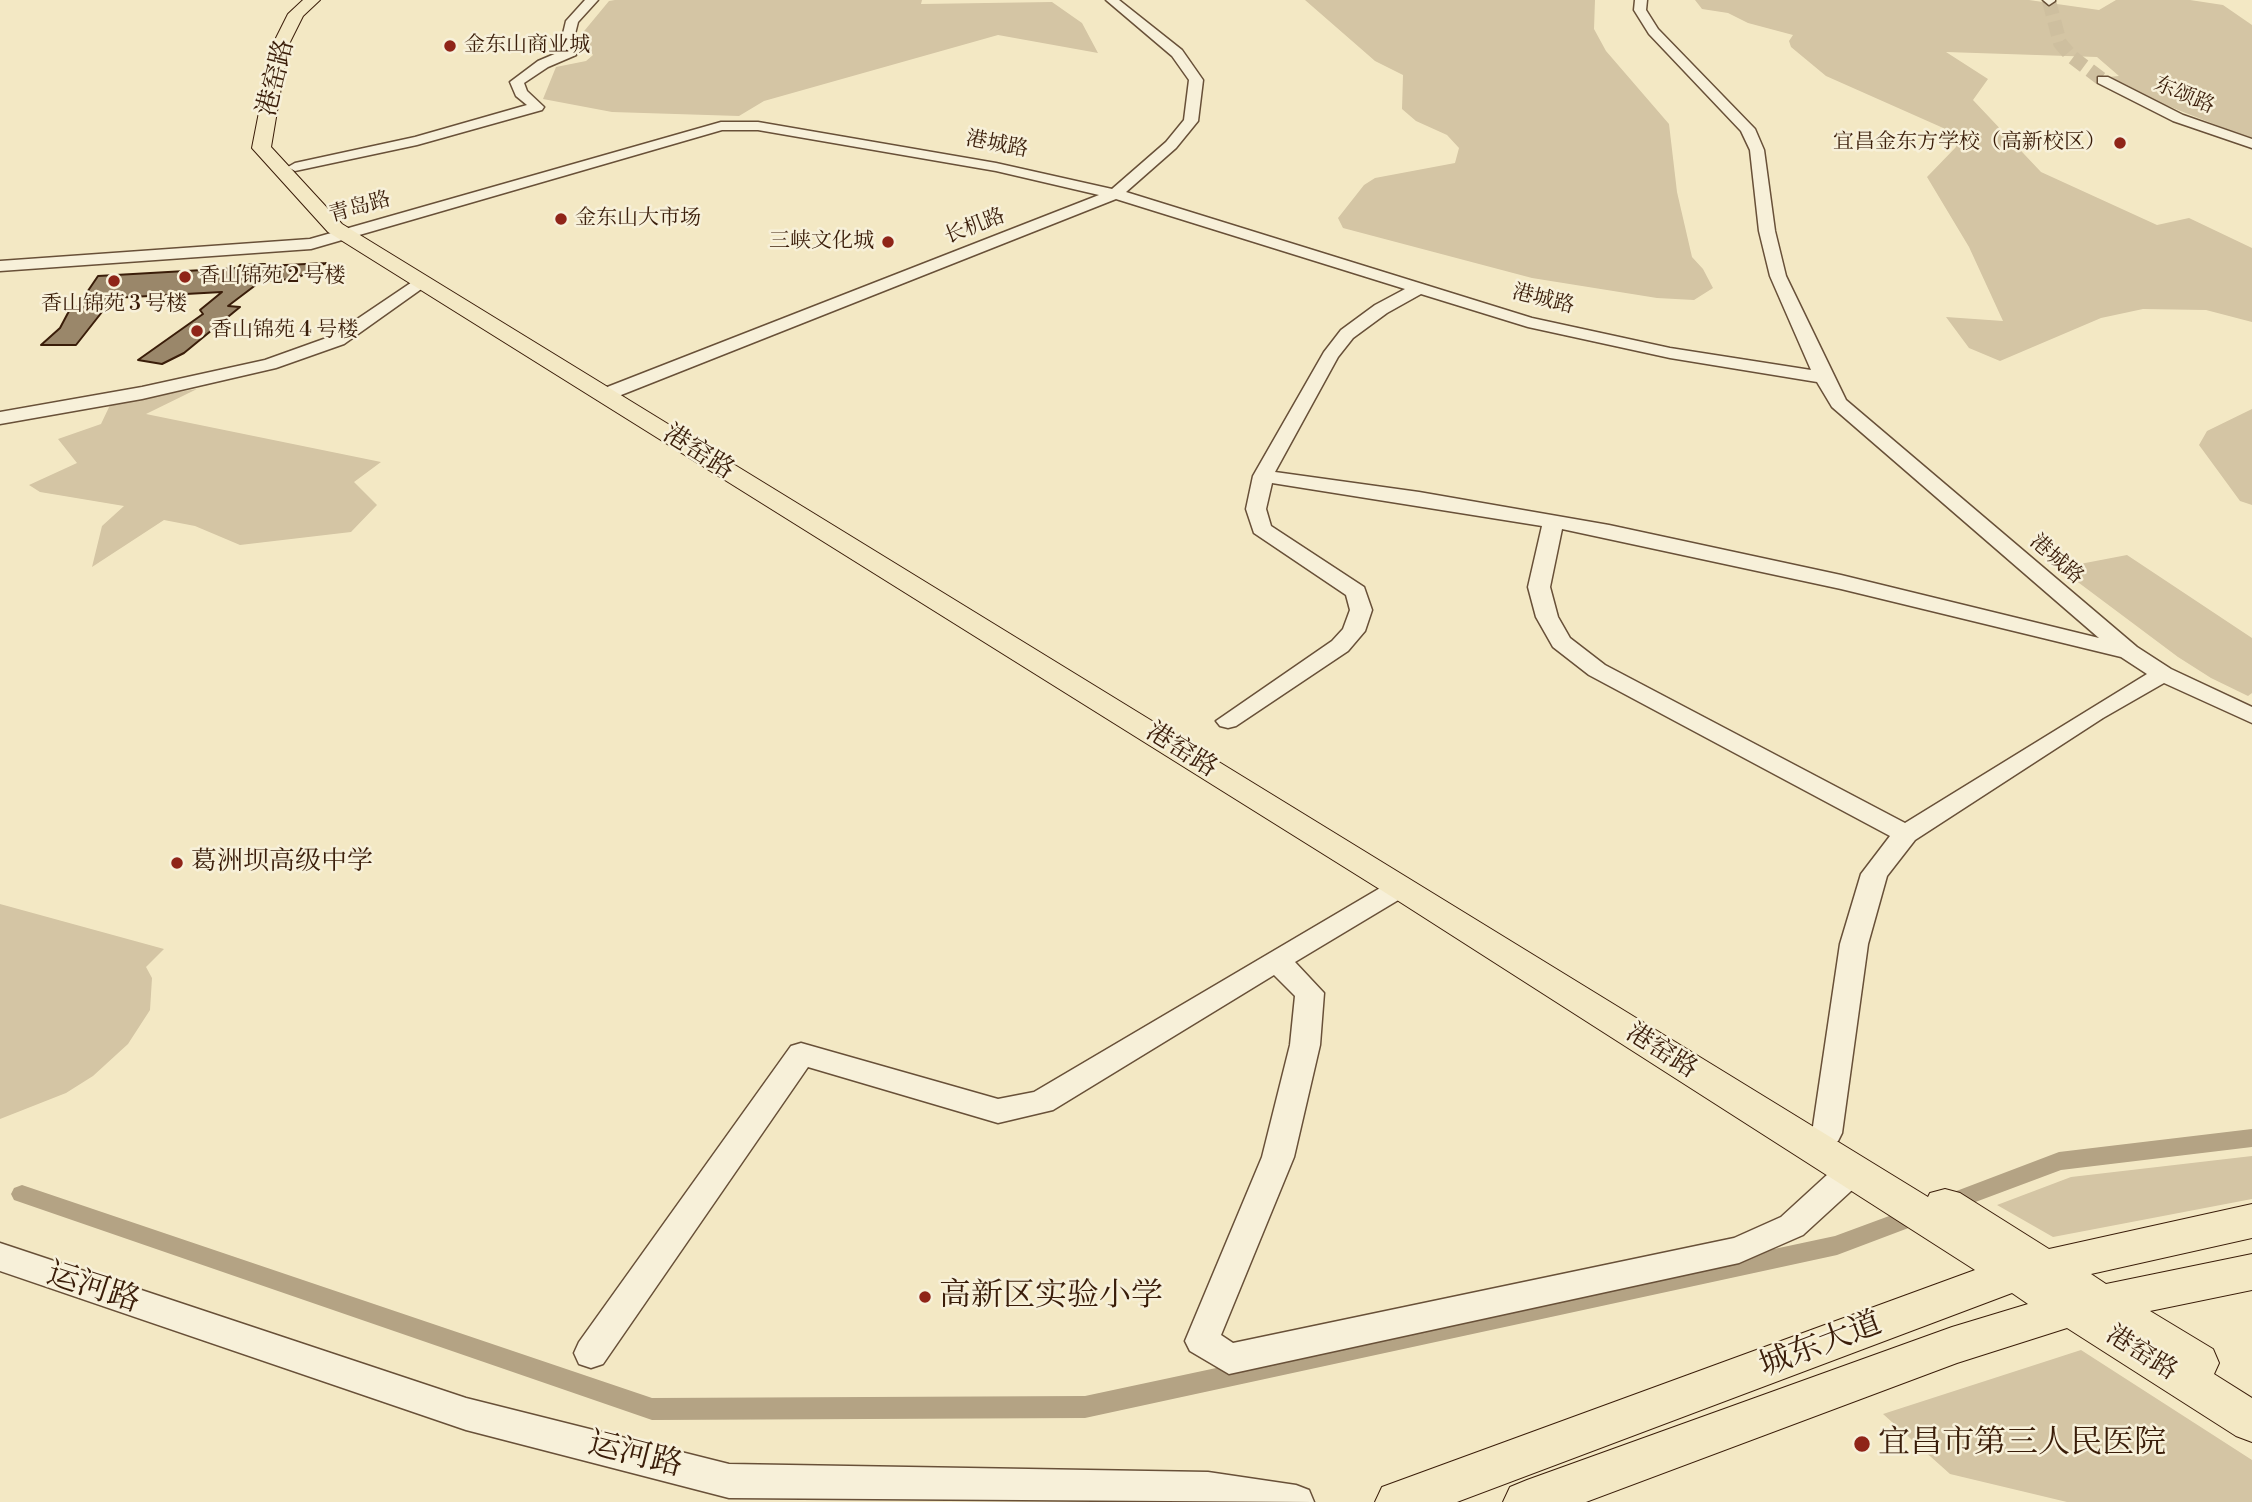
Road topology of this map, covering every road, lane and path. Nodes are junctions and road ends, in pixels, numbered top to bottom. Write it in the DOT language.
graph roads {
  1 [pos="312,0"];
  2 [pos="323,0"];
  3 [pos="592,0"];
  4 [pos="1112,0"];
  5 [pos="1641,0"];
  6 [pos="2104,80"];
  7 [pos="721,126"];
  8 [pos="2252,144"];
  9 [pos="295,167"];
  10 [pos="1115,194"];
  11 [pos="351,233"];
  12 [pos="0,266"];
  13 [pos="421,281"];
  14 [pos="1420,288"];
  15 [pos="1824,378"];
  16 [pos="612,392"];
  17 [pos="0,418"];
  18 [pos="1263,476"];
  19 [pos="1553,522"];
  20 [pos="2129,652"];
  21 [pos="2163,674"];
  22 [pos="2252,716"];
  23 [pos="1228,721"];
  24 [pos="1906,834"];
  25 [pos="1401,887"];
  26 [pos="1276,961"];
  27 [pos="1827,1133"];
  28 [pos="1868,1174"];
  29 [pos="2252,1221"];
  30 [pos="0,1257"];
  31 [pos="2029,1270"];
  32 [pos="2252,1272"];
  33 [pos="2085,1306"];
  34 [pos="591,1353"];
  35 [pos="2252,1397"];
  36 [pos="2252,1422"];
  37 [pos="1296,1502"];
  38 [pos="1399,1502"];
  39 [pos="1527,1502"];
  1 -- 11 [label="main road, 港窑路"];
  2 -- 9 [label="main road, 港窑路"];
  3 -- 9 [label="street"];
  4 -- 10 [label="street, 长机路"];
  5 -- 15 [label="street"];
  6 -- 8 [label="street, 东颂路"];
  7 -- 10 [label="street, 港城路"];
  7 -- 11 [label="street, 青岛路"];
  9 -- 11 [label="main road, 港窑路"];
  10 -- 14 [label="street, 港城路"];
  10 -- 16 [label="street, 长机路"];
  11 -- 12 [label="street, 青岛路"];
  11 -- 13 [label="main road, 港窑路"];
  11 -- 16 [label="main road, 港窑路"];
  13 -- 16 [label="main road, 港窑路"];
  13 -- 17 [label="street"];
  14 -- 15 [label="street, 港城路"];
  14 -- 18 [label="street"];
  15 -- 20 [label="street, 港城路"];
  16 -- 25 [label="main road, 港窑路"];
  16 -- 27 [label="main road, 港窑路"];
  18 -- 19 [label="street"];
  18 -- 23 [label="street"];
  19 -- 20 [label="street"];
  19 -- 24 [label="street"];
  20 -- 21 [label="street, 港城路"];
  21 -- 22 [label="street, 港城路"];
  21 -- 24 [label="street"];
  24 -- 27 [label="street"];
  25 -- 26 [label="street"];
  25 -- 28 [label="main road, 港窑路"];
  26 -- 28 [label="street"];
  26 -- 34 [label="street"];
  27 -- 28 [label="main road, 港窑路"];
  28 -- 31 [label="main road, 港窑路"];
  29 -- 31 [label="main road, 城东大道"];
  30 -- 37 [label="street, 运河路"];
  31 -- 33 [label="main road, 港窑路"];
  31 -- 38 [label="main road, 城东大道"];
  32 -- 33 [label="main road, 城东大道"];
  33 -- 35 [label="main road, 港窑路"];
  33 -- 36 [label="main road, 港窑路"];
  33 -- 39 [label="main road, 城东大道"];
}
